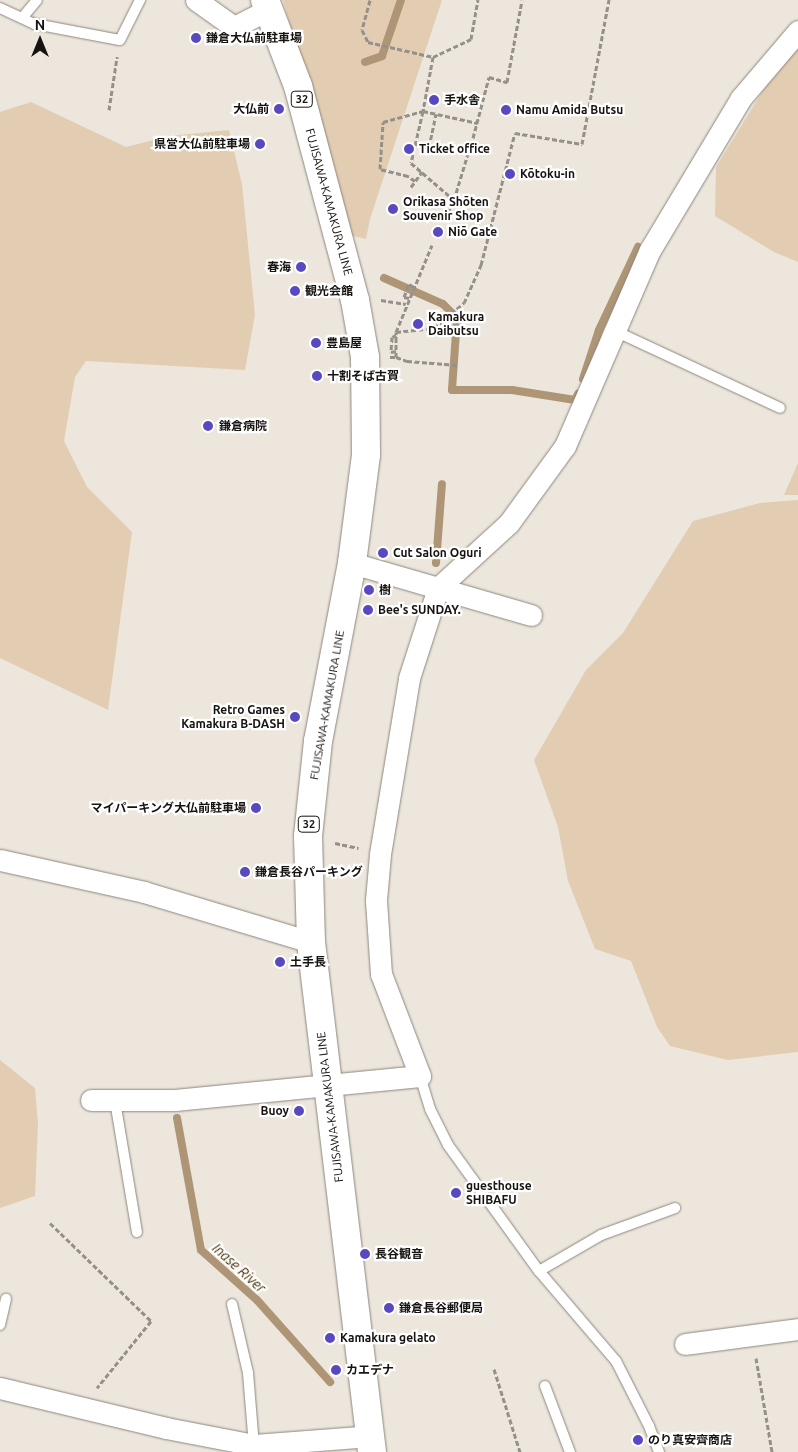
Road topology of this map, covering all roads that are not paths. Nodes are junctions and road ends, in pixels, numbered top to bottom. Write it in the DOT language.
graph roads {
  1 [pos="37,0"];
  2 [pos="140,0"];
  3 [pos="196,0"];
  4 [pos="267,4"];
  5 [pos="0,8"];
  6 [pos="22,18"];
  7 [pos="798,31"];
  8 [pos="615,331"];
  9 [pos="780,408"];
  10 [pos="352,563"];
  11 [pos="438,588"];
  12 [pos="531,615"];
  13 [pos="0,860"];
  14 [pos="311,942"];
  15 [pos="420,1076"];
  16 [pos="328,1086"];
  17 [pos="91,1100"];
  18 [pos="115,1101"];
  19 [pos="674,1208"];
  20 [pos="137,1232"];
  21 [pos="539,1271"];
  22 [pos="6,1299"];
  23 [pos="232,1304"];
  24 [pos="0,1325"];
  25 [pos="798,1329"];
  26 [pos="685,1344"];
  27 [pos="546,1386"];
  28 [pos="0,1388"];
  29 [pos="371,1444"];
  30 [pos="254,1449"];
  31 [pos="570,1452"];
  32 [pos="659,1452"];
  1 -- 6 [label="lane"];
  2 -- 6 [label="lane"];
  3 -- 4 [label="street"];
  4 -- 10 [label="main road, FUJISAWA-KAMAKURA LINE / 32"];
  5 -- 6 [label="lane"];
  7 -- 8 [label="street"];
  8 -- 9 [label="lane"];
  8 -- 11 [label="street"];
  10 -- 11 [label="street"];
  10 -- 14 [label="main road, FUJISAWA-KAMAKURA LINE / 32"];
  11 -- 12 [label="street"];
  11 -- 15 [label="street"];
  13 -- 14 [label="street"];
  14 -- 16 [label="main road, FUJISAWA-KAMAKURA LINE / 32"];
  15 -- 16 [label="street"];
  15 -- 21 [label="lane"];
  16 -- 18 [label="street"];
  16 -- 29 [label="main road, FUJISAWA-KAMAKURA LINE / 32"];
  17 -- 18 [label="street"];
  18 -- 20 [label="lane"];
  19 -- 21 [label="lane"];
  21 -- 32 [label="lane"];
  22 -- 24 [label="lane"];
  23 -- 30 [label="lane"];
  25 -- 26 [label="street"];
  27 -- 31 [label="lane"];
  28 -- 30 [label="street"];
  29 -- 30 [label="street"];
}
